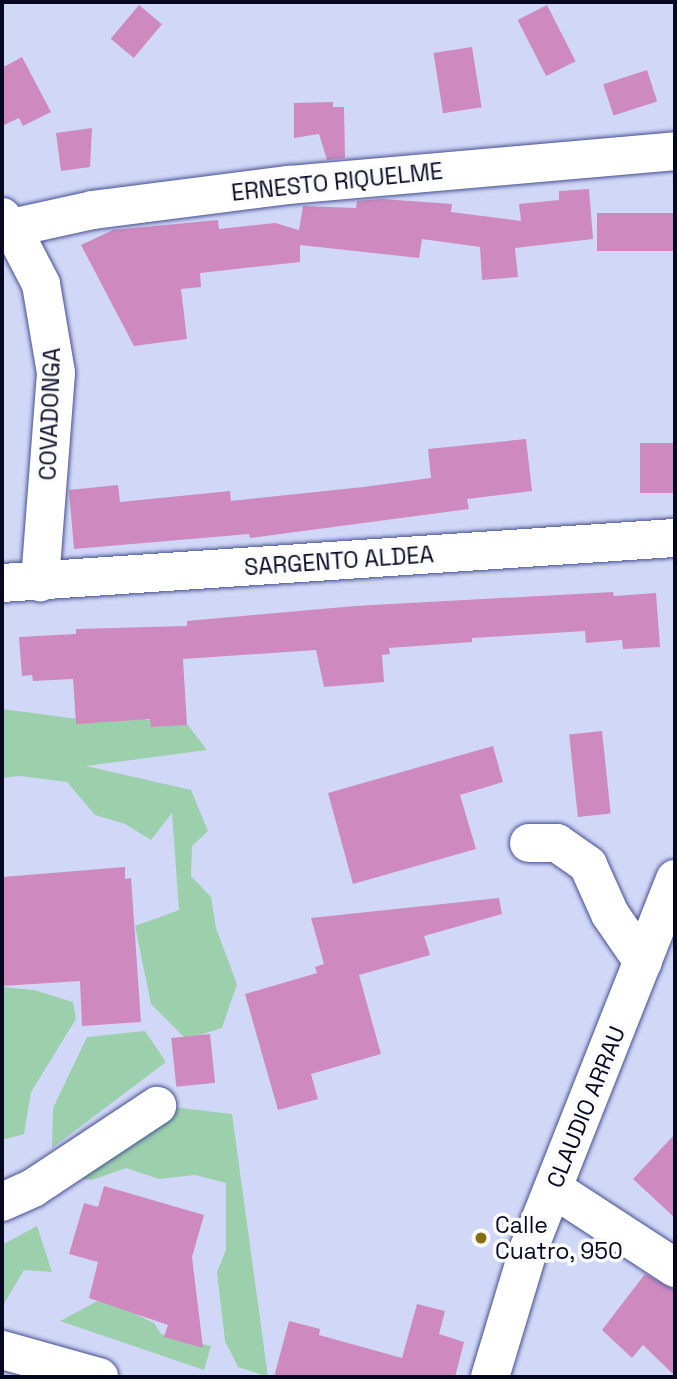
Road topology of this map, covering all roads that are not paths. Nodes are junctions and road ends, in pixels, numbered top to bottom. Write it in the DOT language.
graph roads {
  1 [pos="675,151"];
  2 [pos="5,225"];
  3 [pos="675,538"];
  4 [pos="40,582"];
  5 [pos="2,583"];
  6 [pos="529,843"];
  7 [pos="675,879"];
  8 [pos="643,962"];
  9 [pos="157,1106"];
  10 [pos="554,1189"];
  11 [pos="2,1202"];
  12 [pos="675,1268"];
  13 [pos="2,1349"];
  14 [pos="99,1377"];
  15 [pos="490,1377"];
  1 -- 2 [label="street, ERNESTO RIQUELME"];
  2 -- 4 [label="street, COVADONGA"];
  3 -- 4 [label="street, SARGENTO ALDEA"];
  4 -- 5 [label="street, SARGENTO ALDEA"];
  6 -- 8 [label="street"];
  7 -- 8 [label="street, CLAUDIO ARRAU"];
  8 -- 10 [label="street, CLAUDIO ARRAU"];
  9 -- 11 [label="street"];
  10 -- 12 [label="street"];
  10 -- 15 [label="street, CLAUDIO ARRAU"];
  13 -- 14 [label="street"];
}
